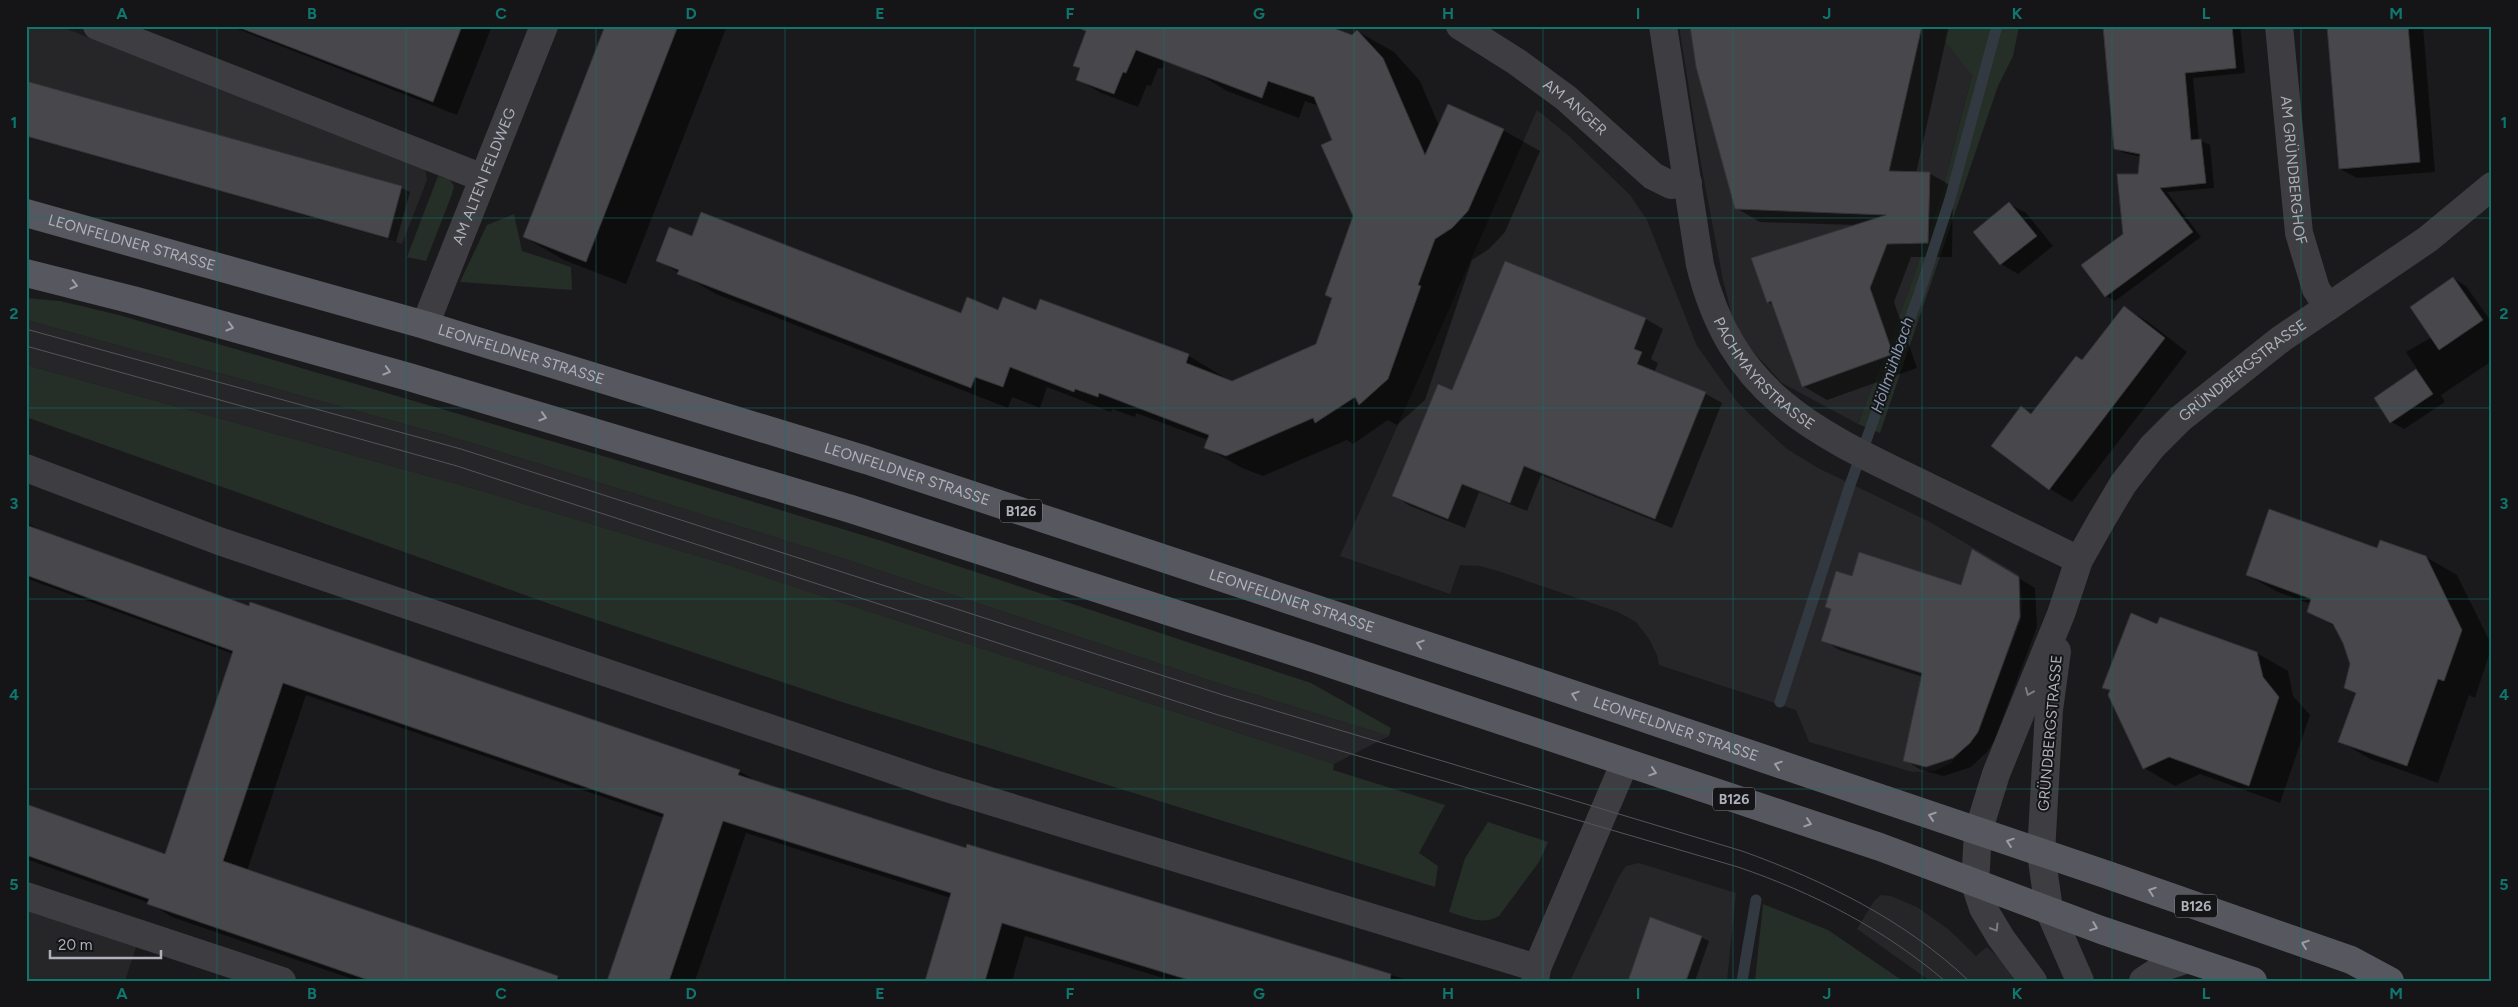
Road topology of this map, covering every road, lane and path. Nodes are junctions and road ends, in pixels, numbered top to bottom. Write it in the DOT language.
graph roads {
  1 [pos="97,26"];
  2 [pos="544,26"];
  3 [pos="1460,26"];
  4 [pos="1663,26"];
  5 [pos="2279,26"];
  6 [pos="483,178"];
  7 [pos="1688,183"];
  8 [pos="2492,186"];
  9 [pos="26,213"];
  10 [pos="26,273"];
  11 [pos="2328,308"];
  12 [pos="425,325"];
  13 [pos="26,468"];
  14 [pos="2079,560"];
  15 [pos="2061,614"];
  16 [pos="1625,762"];
  17 [pos="1978,832"];
  18 [pos="2041,853"];
  19 [pos="1975,884"];
  20 [pos="26,896"];
  21 [pos="2049,910"];
  22 [pos="2188,959"];
  23 [pos="1536,974"];
  24 [pos="282,981"];
  25 [pos="2033,981"];
  26 [pos="2080,981"];
  27 [pos="2142,981"];
  28 [pos="2252,981"];
  29 [pos="2390,981"];
  1 -- 6 [label="street"];
  2 -- 6 [label="street, AM ALTEN FELDWEG"];
  3 -- 7 [label="street, AM ANGER"];
  4 -- 7 [label="street, PACHMAYRSTRASSE"];
  5 -- 11 [label="street, AM GRÜNDBERGHOF"];
  6 -- 12 [label="street, AM ALTEN FELDWEG"];
  7 -- 14 [label="street, PACHMAYRSTRASSE"];
  8 -- 11 [label="street, GRÜNDBERGSTRASSE"];
  9 -- 12 [label="main road, LEONFELDNER STRASSE / B126"];
  10 -- 16 [label="main road, B126, one-way"];
  11 -- 14 [label="street, GRÜNDBERGSTRASSE"];
  17 -- 12 [label="main road, LEONFELDNER STRASSE / B126, one-way"];
  13 -- 23 [label="street"];
  14 -- 15 [label="street, GRÜNDBERGSTRASSE"];
  15 -- 17 [label="street, GRÜNDBERGSTRASSE, one-way"];
  15 -- 18 [label="street, GRÜNDBERGSTRASSE"];
  16 -- 19 [label="main road, B126, one-way"];
  16 -- 23 [label="street"];
  18 -- 17 [label="main road, LEONFELDNER STRASSE / B126, one-way"];
  17 -- 19 [label="street"];
  18 -- 21 [label="street"];
  29 -- 18 [label="main road, LEONFELDNER STRASSE / B126, one-way"];
  19 -- 21 [label="main road, B126"];
  19 -- 25 [label="street, one-way"];
  20 -- 24 [label="street"];
  21 -- 22 [label="main road, B126, one-way"];
  21 -- 26 [label="street"];
  22 -- 27 [label="street"];
  22 -- 28 [label="main road, B126"];
}
